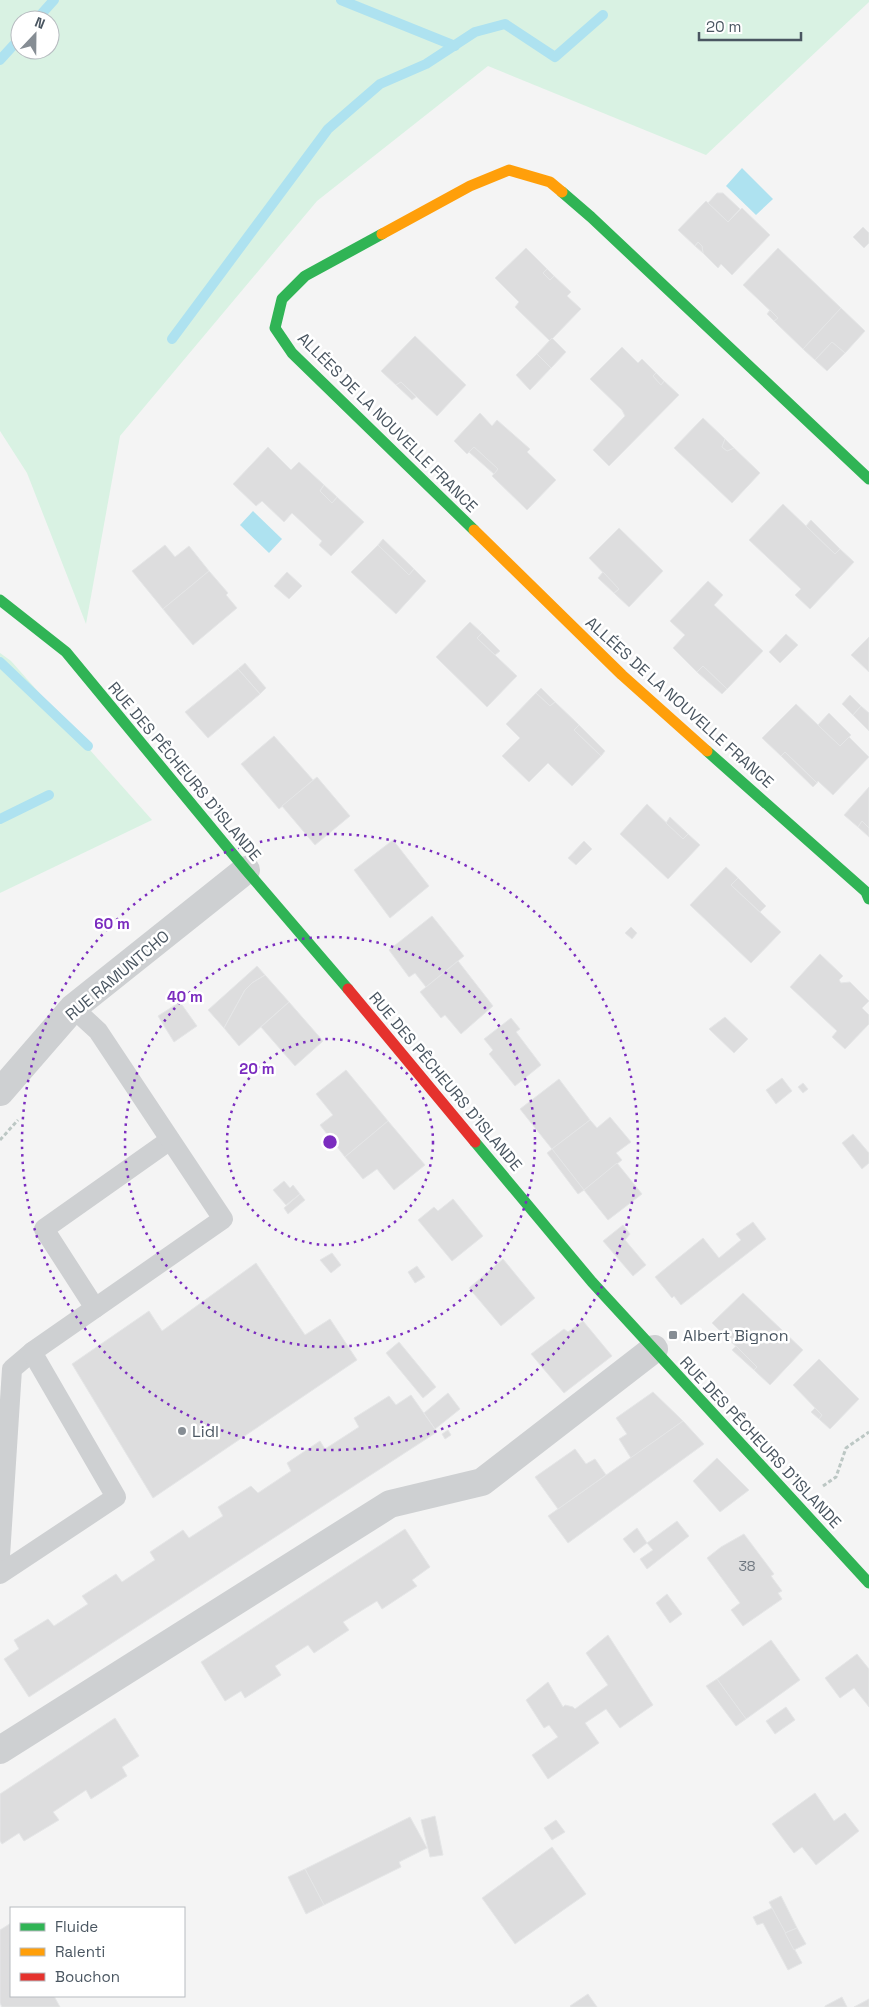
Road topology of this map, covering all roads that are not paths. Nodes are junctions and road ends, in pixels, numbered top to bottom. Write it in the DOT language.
graph roads {
  1 [pos="869,479"];
  2 [pos="0,600"];
  3 [pos="246,870"];
  4 [pos="869,899"];
  5 [pos="73,1008"];
  6 [pos="0,1092"];
  7 [pos="170,1140"];
  8 [pos="94,1308"];
  9 [pos="654,1349"];
  10 [pos="32,1352"];
  11 [pos="0,1556"];
  12 [pos="0,1574"];
  13 [pos="869,1583"];
  14 [pos="0,1750"];
  1 -- 4 [label="street, ALLÉES DE LA NOUVELLE FRANCE"];
  2 -- 3 [label="street, RUE DES PÊCHEURS D'ISLANDE"];
  3 -- 5 [label="street, RUE RAMUNTCHO"];
  3 -- 9 [label="street, RUE DES PÊCHEURS D'ISLANDE"];
  5 -- 6 [label="street, RUE RAMUNTCHO"];
  5 -- 7 [label="lane"];
  7 -- 8 [label="lane"];
  7 -- 8 [label="lane"];
  8 -- 10 [label="lane"];
  9 -- 13 [label="street, RUE DES PÊCHEURS D'ISLANDE"];
  9 -- 14 [label="street"];
  10 -- 11 [label="lane"];
  10 -- 12 [label="lane"];
}
